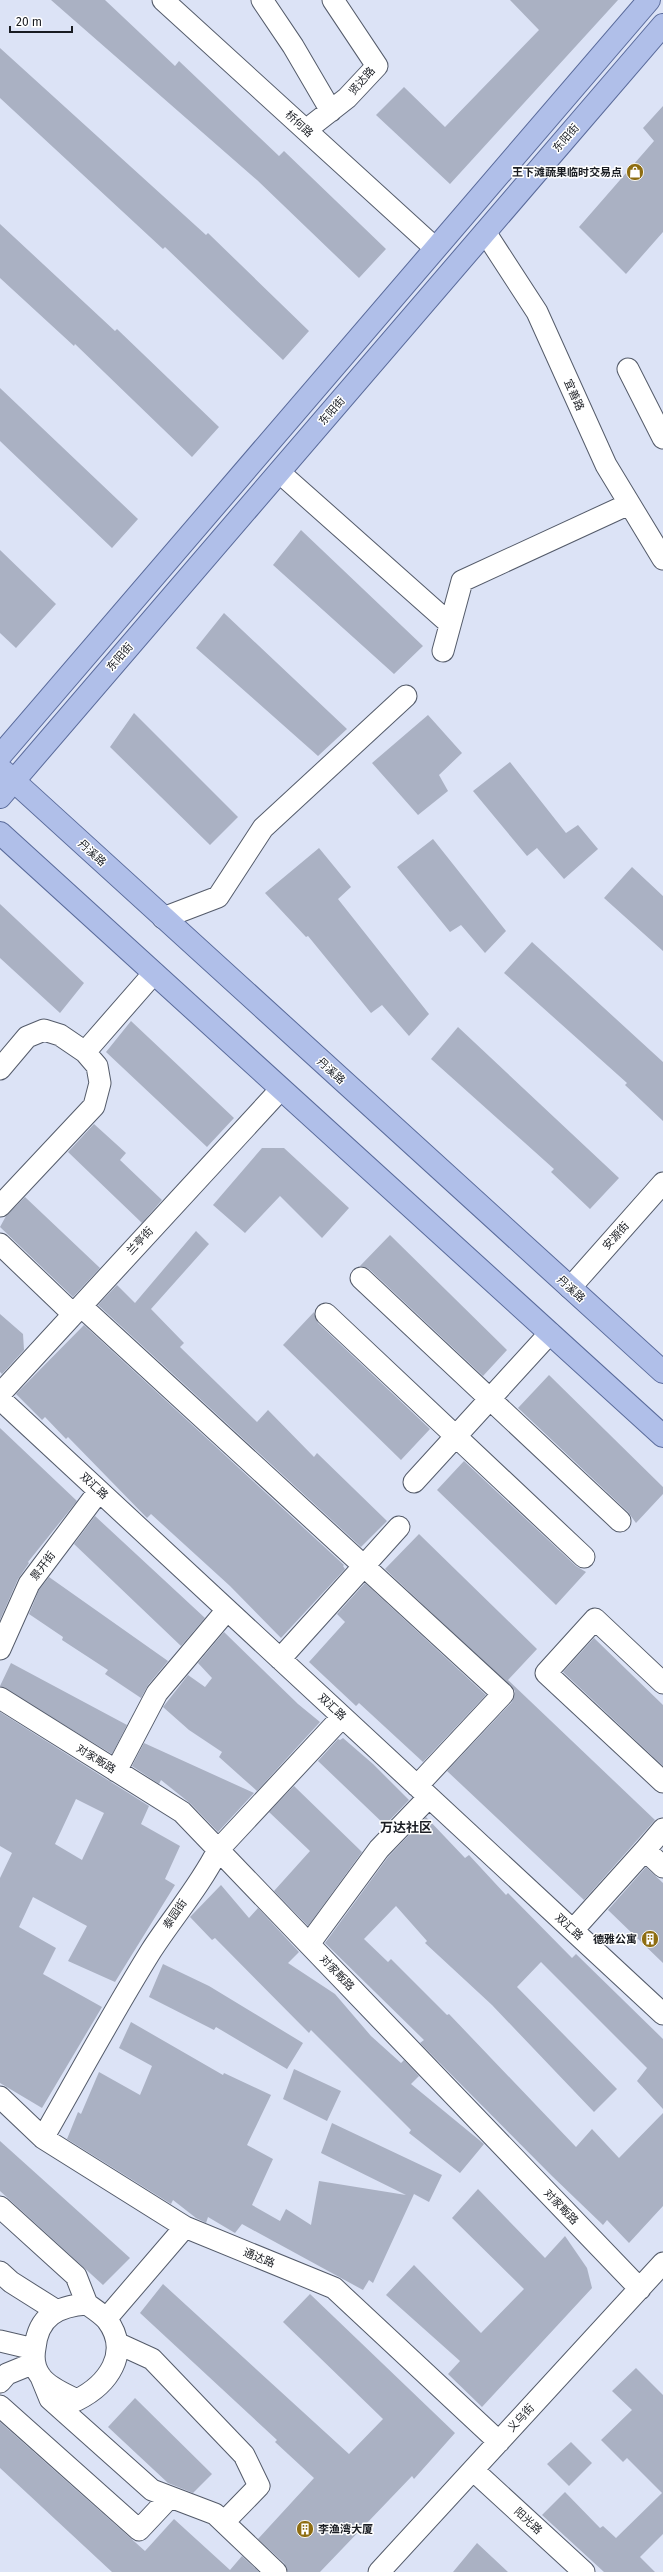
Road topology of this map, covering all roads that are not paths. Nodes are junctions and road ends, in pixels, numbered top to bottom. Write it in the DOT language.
graph roads {
  1 [pos="163,0"];
  2 [pos="262,0"];
  3 [pos="333,0"];
  4 [pos="649,0"];
  5 [pos="663,25"];
  6 [pos="330,111"];
  7 [pos="306,130"];
  8 [pos="485,232"];
  9 [pos="435,248"];
  10 [pos="628,369"];
  11 [pos="663,438"];
  12 [pos="279,472"];
  13 [pos="629,504"];
  14 [pos="663,559"];
  15 [pos="450,624"];
  16 [pos="443,651"];
  17 [pos="406,696"];
  18 [pos="0,756"];
  19 [pos="5,782"];
  20 [pos="0,833"];
  21 [pos="163,918"];
  22 [pos="154,973"];
  23 [pos="85,1052"];
  24 [pos="0,1069"];
  25 [pos="281,1089"];
  26 [pos="663,1183"];
  27 [pos="0,1206"];
  28 [pos="0,1244"];
  29 [pos="362,1278"];
  30 [pos="570,1288"];
  31 [pos="77,1310"];
  32 [pos="326,1314"];
  33 [pos="550,1333"];
  34 [pos="663,1372"];
  35 [pos="0,1394"];
  36 [pos="0,1399"];
  37 [pos="490,1399"];
  38 [pos="456,1436"];
  39 [pos="663,1436"];
  40 [pos="414,1482"];
  41 [pos="99,1491"];
  42 [pos="620,1521"];
  43 [pos="399,1527"];
  44 [pos="584,1557"];
  45 [pos="364,1566"];
  46 [pos="228,1610"];
  47 [pos="0,1649"];
  48 [pos="280,1658"];
  49 [pos="663,1683"];
  50 [pos="0,1698"];
  51 [pos="342,1716"];
  52 [pos="116,1771"];
  53 [pos="663,1782"];
  54 [pos="423,1791"];
  55 [pos="663,1830"];
  56 [pos="218,1850"];
  57 [pos="645,1850"];
  58 [pos="663,1867"];
  59 [pos="573,1930"];
  60 [pos="309,1944"];
  61 [pos="663,2014"];
  62 [pos="0,2098"];
  63 [pos="43,2138"];
  64 [pos="0,2207"];
  65 [pos="185,2228"];
  66 [pos="663,2263"];
  67 [pos="0,2272"];
  68 [pos="640,2289"];
  69 [pos="87,2304"];
  70 [pos="57,2311"];
  71 [pos="106,2319"];
  72 [pos="0,2341"];
  73 [pos="117,2343"];
  74 [pos="36,2363"];
  75 [pos="0,2382"];
  76 [pos="0,2406"];
  77 [pos="499,2442"];
  78 [pos="473,2470"];
  79 [pos="170,2497"];
  80 [pos="224,2522"];
  81 [pos="276,2572"];
  82 [pos="379,2572"];
  83 [pos="584,2572"];
  1 -- 7 [label="street, 桥何路"];
  2 -- 6 [label="street"];
  3 -- 6 [label="street, 贤达路"];
  4 -- 9 [label="main road"];
  5 -- 8 [label="main road, 东阳街"];
  6 -- 7 [label="street, 贤达路"];
  7 -- 9 [label="street, 桥何路"];
  8 -- 12 [label="main road, 东阳街"];
  8 -- 13 [label="street, 宜善路"];
  9 -- 18 [label="main road"];
  10 -- 11 [label="street"];
  12 -- 15 [label="street"];
  12 -- 19 [label="main road, 东阳街"];
  13 -- 14 [label="street, 宜善路"];
  13 -- 15 [label="street"];
  15 -- 16 [label="street"];
  17 -- 21 [label="street"];
  19 -- 21 [label="main road, 丹溪路"];
  20 -- 22 [label="main road"];
  21 -- 30 [label="main road, 丹溪路"];
  22 -- 23 [label="street"];
  22 -- 25 [label="main road"];
  23 -- 24 [label="street"];
  23 -- 27 [label="street"];
  25 -- 31 [label="street, 兰亭街"];
  25 -- 33 [label="main road"];
  26 -- 30 [label="street, 安源街"];
  28 -- 31 [label="street"];
  29 -- 37 [label="street"];
  30 -- 34 [label="main road, 丹溪路"];
  31 -- 35 [label="street, 兰亭街"];
  31 -- 45 [label="street"];
  32 -- 38 [label="street"];
  33 -- 37 [label="street"];
  33 -- 39 [label="main road"];
  36 -- 41 [label="street, 双汇路"];
  37 -- 38 [label="street"];
  37 -- 42 [label="street"];
  38 -- 40 [label="street"];
  38 -- 44 [label="street"];
  41 -- 46 [label="street, 双汇路"];
  41 -- 47 [label="street, 景开街"];
  43 -- 45 [label="street"];
  45 -- 48 [label="street"];
  45 -- 54 [label="street"];
  46 -- 48 [label="street, 双汇路"];
  46 -- 52 [label="street"];
  48 -- 51 [label="street, 双汇路"];
  49 -- 53 [label="street"];
  50 -- 52 [label="street, 对家畈路"];
  51 -- 54 [label="street, 双汇路"];
  51 -- 56 [label="street, 泰园街"];
  52 -- 56 [label="street, 对家畈路"];
  54 -- 59 [label="street, 双汇路"];
  54 -- 60 [label="street"];
  55 -- 57 [label="street"];
  56 -- 60 [label="street, 对家畈路"];
  56 -- 63 [label="street, 泰园街"];
  57 -- 58 [label="street"];
  57 -- 59 [label="street"];
  59 -- 61 [label="street, 双汇路"];
  60 -- 68 [label="street, 对家畈路"];
  62 -- 63 [label="street, 通达路"];
  63 -- 65 [label="street, 通达路"];
  64 -- 69 [label="street"];
  65 -- 71 [label="street"];
  65 -- 77 [label="street, 通达路"];
  66 -- 68 [label="street, 义乌街"];
  67 -- 70 [label="street"];
  68 -- 77 [label="street, 义乌街"];
  69 -- 70 [label="street"];
  69 -- 71 [label="street"];
  70 -- 74 [label="street"];
  71 -- 73 [label="street"];
  72 -- 74 [label="street"];
  73 -- 74 [label="street"];
  73 -- 80 [label="street"];
  74 -- 75 [label="street"];
  74 -- 79 [label="street"];
  76 -- 79 [label="street"];
  77 -- 78 [label="street, 义乌街"];
  78 -- 82 [label="street, 义乌街"];
  78 -- 83 [label="street, 阳光路"];
  79 -- 80 [label="street"];
  80 -- 81 [label="street"];
}
